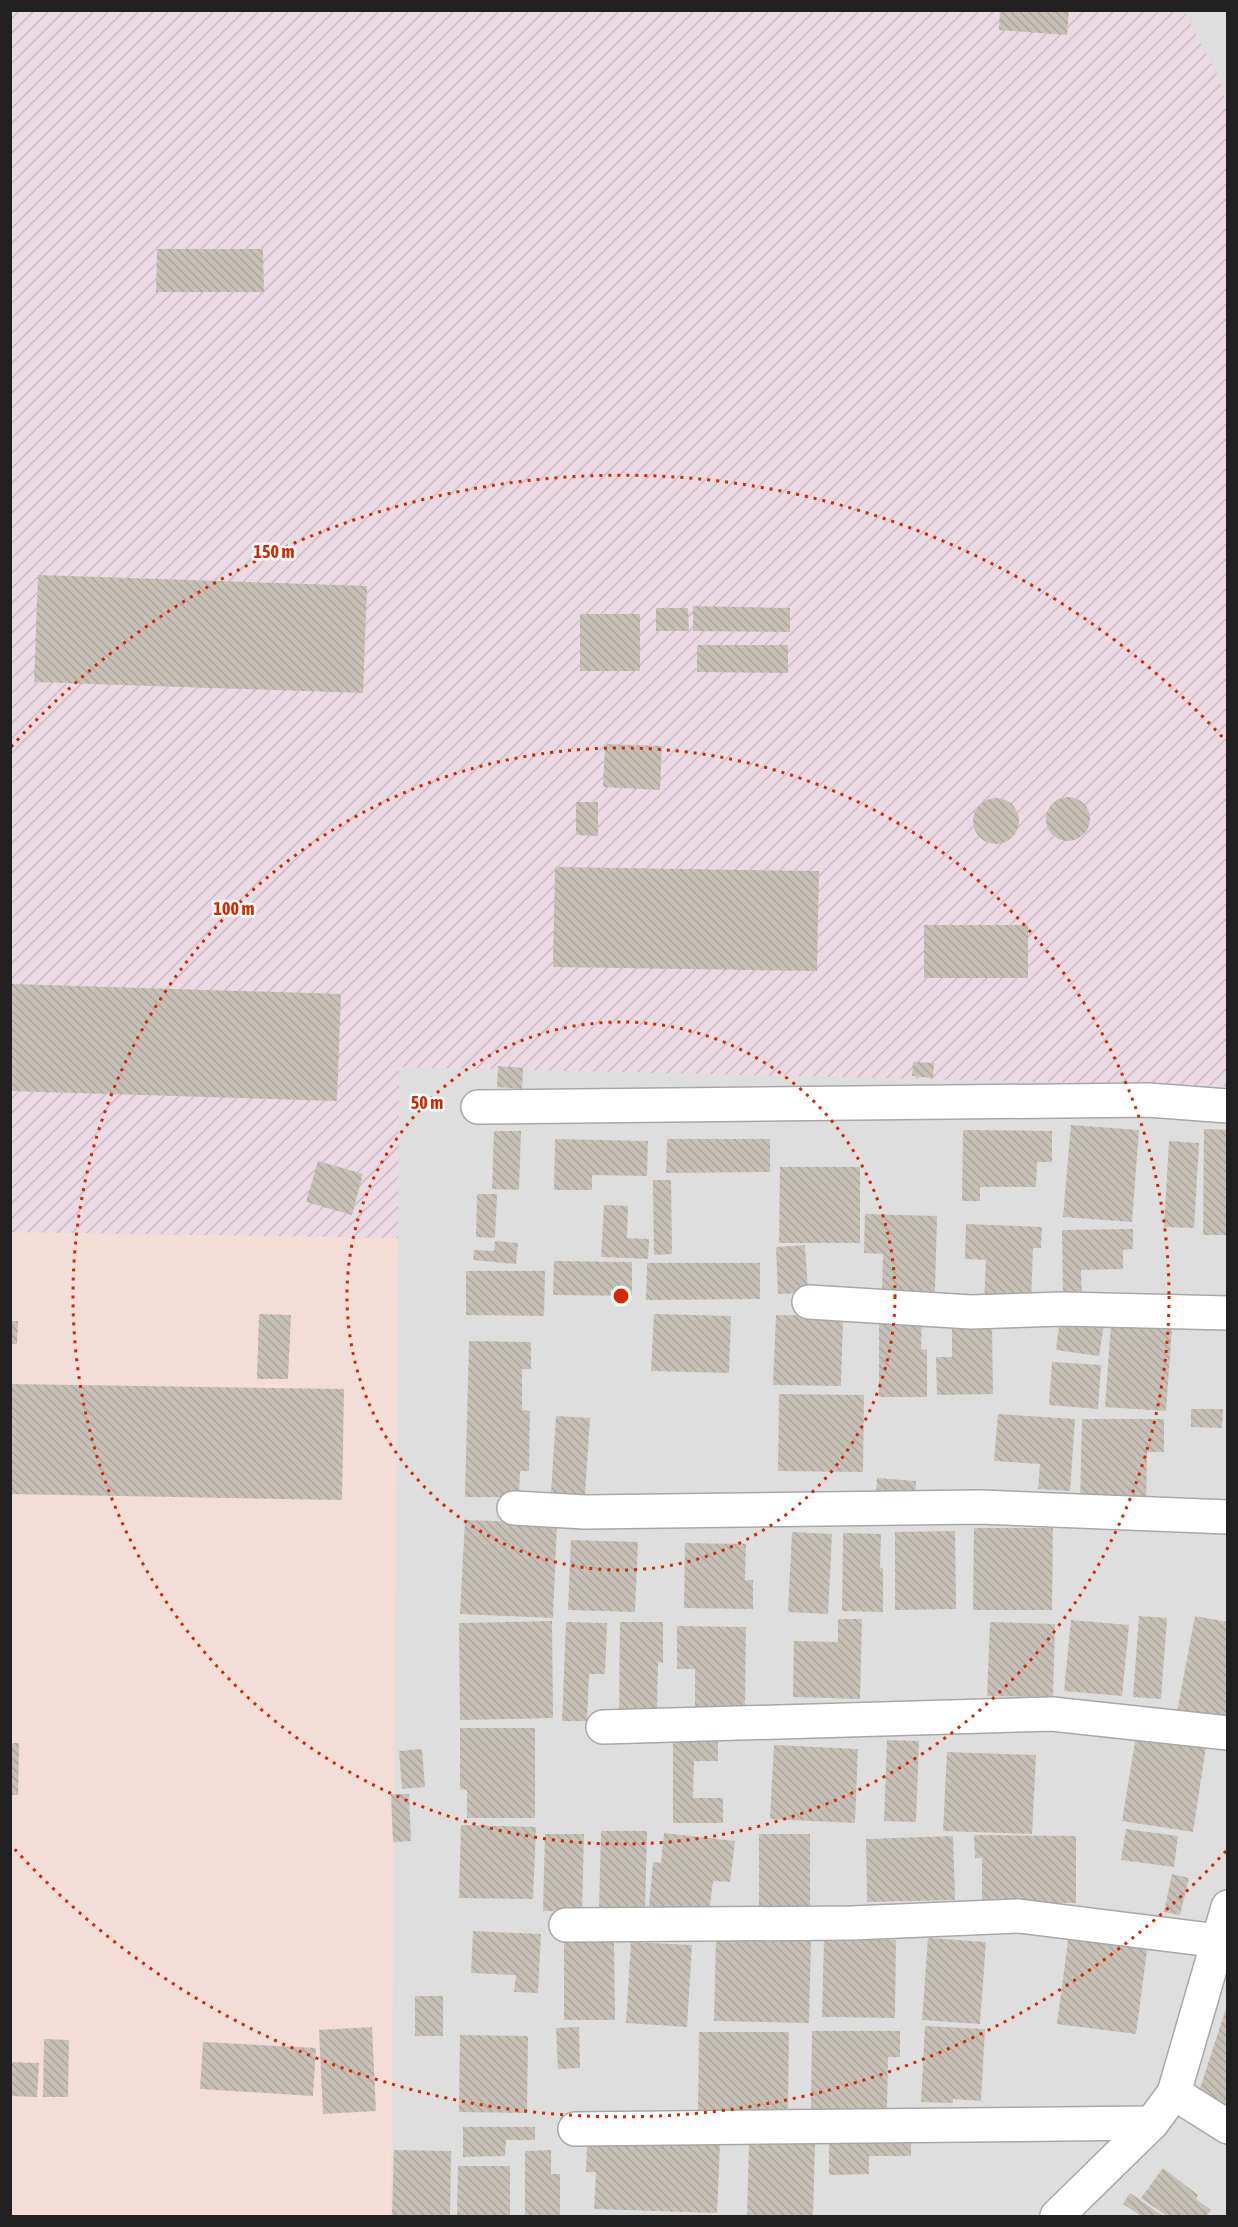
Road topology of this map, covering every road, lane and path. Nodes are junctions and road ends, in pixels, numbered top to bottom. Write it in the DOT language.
graph roads {
  1 [pos="1227,1106"];
  2 [pos="478,1107"];
  3 [pos="809,1302"];
  4 [pos="1227,1313"];
  5 [pos="514,1508"];
  6 [pos="1227,1517"];
  7 [pos="603,1727"];
  8 [pos="1227,1733"];
  9 [pos="1227,1907"];
  10 [pos="566,1925"];
  11 [pos="1219,1941"];
  12 [pos="1174,2093"];
  13 [pos="1152,2123"];
  14 [pos="1227,2127"];
  15 [pos="575,2129"];
  16 [pos="1057,2217"];
  1 -- 2 [label="street"];
  3 -- 4 [label="street"];
  5 -- 6 [label="street"];
  7 -- 8 [label="street"];
  9 -- 11 [label="street"];
  10 -- 11 [label="street"];
  11 -- 12 [label="street"];
  12 -- 13 [label="street"];
  12 -- 14 [label="street"];
  13 -- 15 [label="street"];
  13 -- 16 [label="street"];
}
